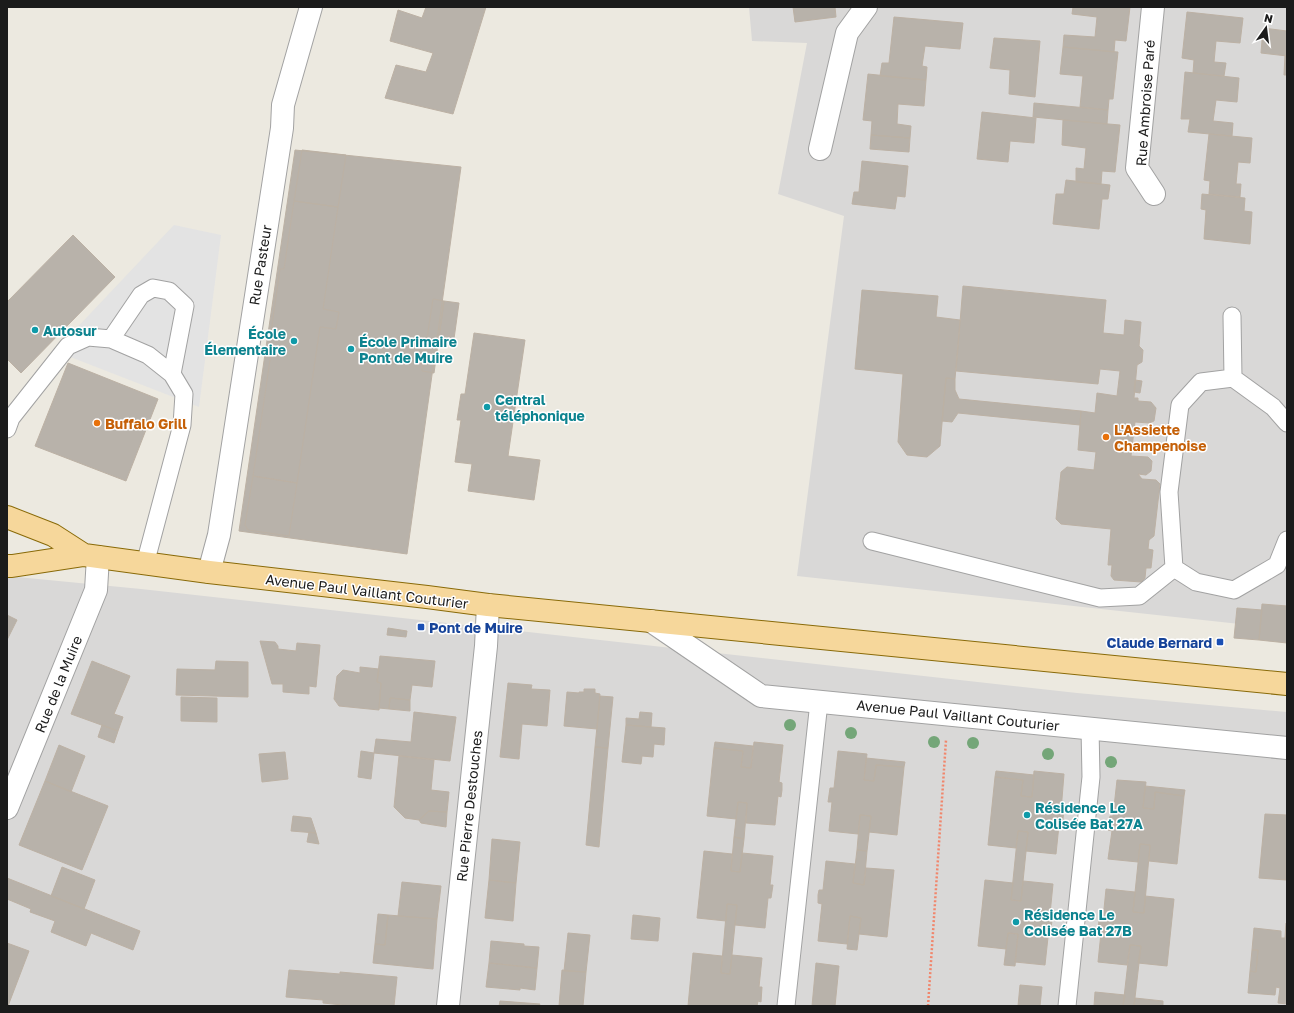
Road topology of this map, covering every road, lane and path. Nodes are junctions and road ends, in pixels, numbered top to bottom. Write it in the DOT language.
graph roads {
  1 [pos="311,7"];
  2 [pos="866,7"];
  3 [pos="1152,7"];
  4 [pos="820,149"];
  5 [pos="1154,194"];
  6 [pos="1232,316"];
  7 [pos="111,339"];
  8 [pos="172,374"];
  9 [pos="1233,378"];
  10 [pos="1287,423"];
  11 [pos="7,429"];
  12 [pos="7,517"];
  13 [pos="1287,540"];
  14 [pos="872,541"];
  15 [pos="91,556"];
  16 [pos="145,564"];
  17 [pos="7,566"];
  18 [pos="1174,568"];
  19 [pos="209,572"];
  20 [pos="488,606"];
  21 [pos="651,621"];
  22 [pos="1287,684"];
  23 [pos="819,702"];
  24 [pos="948,714"];
  25 [pos="1090,728"];
  26 [pos="1287,748"];
  27 [pos="7,808"];
  28 [pos="448,1006"];
  29 [pos="786,1006"];
  30 [pos="928,1006"];
  31 [pos="1066,1006"];
  1 -- 19 [label="street, Rue Pasteur"];
  2 -- 4 [label="street"];
  3 -- 5 [label="street, Rue Ambroise Paré"];
  6 -- 9 [label="lane"];
  7 -- 8 [label="lane"];
  7 -- 8 [label="lane"];
  7 -- 11 [label="lane"];
  8 -- 16 [label="lane"];
  9 -- 10 [label="lane"];
  9 -- 18 [label="lane"];
  12 -- 15 [label="main road, Avenue Paul Vaillant Couturier"];
  13 -- 18 [label="lane"];
  14 -- 18 [label="lane"];
  15 -- 16 [label="main road, Avenue Paul Vaillant Couturier"];
  15 -- 17 [label="main road, Avenue Paul Vaillant Couturier"];
  15 -- 27 [label="street, Rue de la Muire"];
  16 -- 19 [label="main road, Avenue Paul Vaillant Couturier"];
  19 -- 20 [label="main road, Avenue Paul Vaillant Couturier"];
  20 -- 21 [label="main road, Avenue Paul Vaillant Couturier"];
  20 -- 28 [label="street, Rue Pierre Destouches"];
  21 -- 22 [label="main road, Avenue Paul Vaillant Couturier"];
  21 -- 23 [label="street, Avenue Paul Vaillant Couturier"];
  23 -- 24 [label="street, Avenue Paul Vaillant Couturier"];
  23 -- 29 [label="lane"];
  24 -- 25 [label="street, Avenue Paul Vaillant Couturier"];
  24 -- 30 [label="path"];
  25 -- 26 [label="street, Avenue Paul Vaillant Couturier"];
  25 -- 31 [label="lane"];
}
